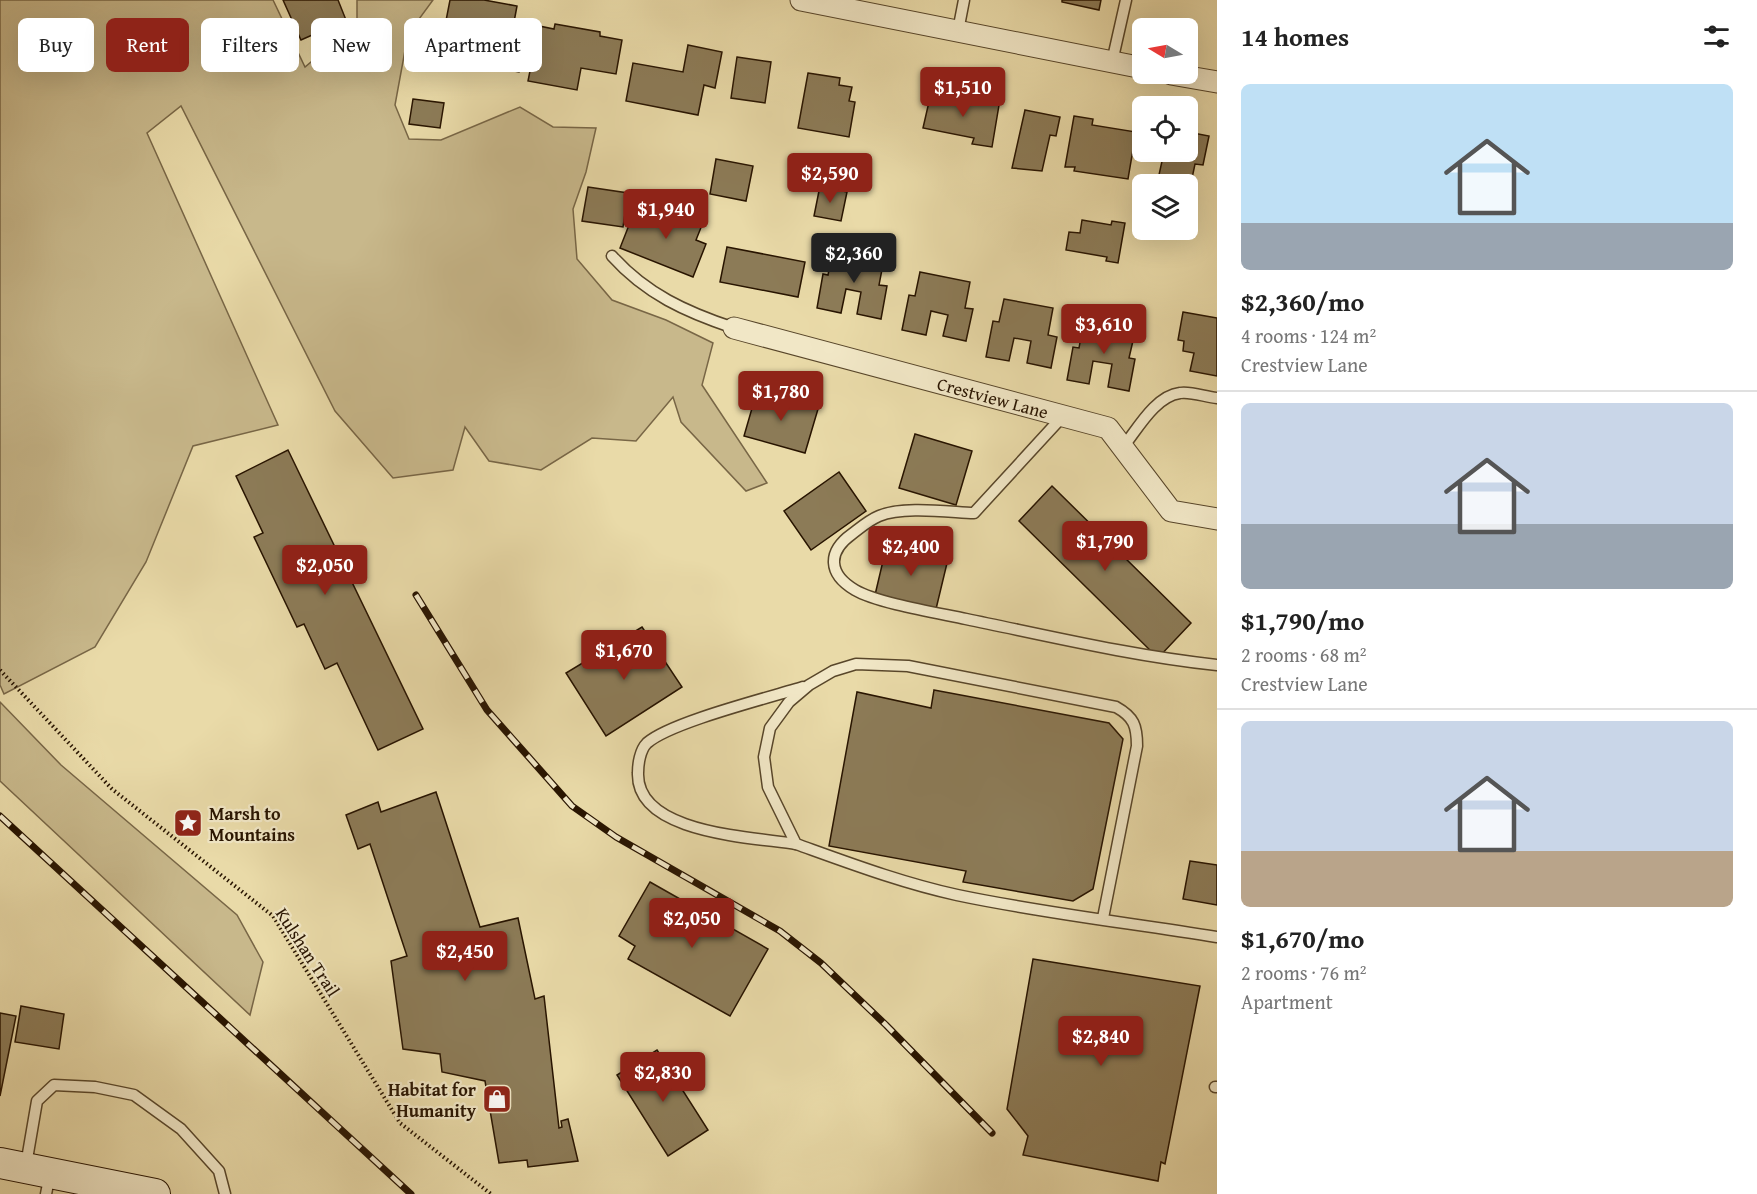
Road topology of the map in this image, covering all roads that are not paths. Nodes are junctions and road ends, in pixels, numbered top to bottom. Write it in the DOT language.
graph roads {
  1 [pos="801,0"];
  2 [pos="964,0"];
  3 [pos="1126,0"];
  4 [pos="958,32"];
  5 [pos="1112,62"];
  6 [pos="1132,66"];
  7 [pos="1198,79"];
  8 [pos="1217,82"];
  9 [pos="612,256"];
  10 [pos="734,328"];
  11 [pos="1217,399"];
  12 [pos="1063,416"];
  13 [pos="1123,447"];
  14 [pos="1217,519"];
  15 [pos="1217,665"];
  16 [pos="809,685"];
  17 [pos="796,844"];
  18 [pos="1103,918"];
  19 [pos="1217,937"];
  20 [pos="30,1175"];
  21 [pos="81,1187"];
  22 [pos="155,1194"];
  23 [pos="225,1194"];
  1 -- 4 [label="street"];
  2 -- 4 [label="lane"];
  3 -- 5 [label="lane"];
  4 -- 5 [label="street"];
  5 -- 6 [label="street"];
  7 -- 8 [label="street"];
  9 -- 10 [label="lane"];
  10 -- 12 [label="street, Crestview Lane"];
  11 -- 13 [label="lane"];
  12 -- 13 [label="street, Crestview Lane"];
  12 -- 15 [label="lane"];
  13 -- 14 [label="street, Crestview Lane"];
  16 -- 17 [label="lane"];
  16 -- 17 [label="lane"];
  16 -- 18 [label="lane"];
  17 -- 18 [label="lane"];
  18 -- 19 [label="lane"];
  20 -- 21 [label="main road"];
  20 -- 23 [label="lane"];
  21 -- 22 [label="main road"];
}
